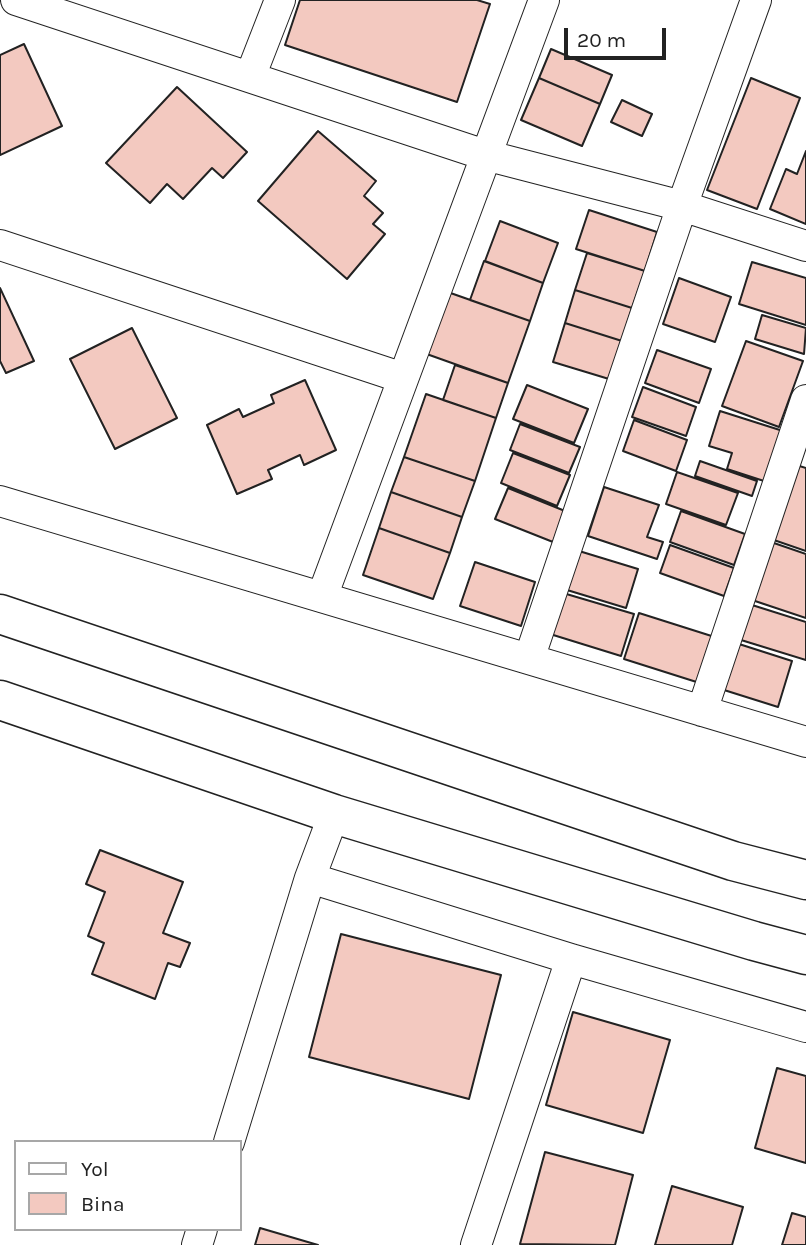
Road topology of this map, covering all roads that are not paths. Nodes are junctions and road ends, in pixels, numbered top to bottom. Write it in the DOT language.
graph roads {
  1 [pos="280,0"];
  2 [pos="544,0"];
  3 [pos="757,0"];
  4 [pos="27,2"];
  5 [pos="250,77"];
  6 [pos="485,155"];
  7 [pos="681,206"];
  8 [pos="0,245"];
  9 [pos="806,246"];
  10 [pos="403,378"];
  11 [pos="806,400"];
  12 [pos="0,501"];
  13 [pos="322,597"];
  14 [pos="0,614"];
  15 [pos="529,659"];
  16 [pos="0,700"];
  17 [pos="702,711"];
  18 [pos="806,742"];
  19 [pos="334,814"];
  20 [pos="310,878"];
  21 [pos="806,880"];
  22 [pos="806,955"];
  23 [pos="571,959"];
  24 [pos="806,1027"];
  25 [pos="230,1140"];
  26 [pos="476,1245"];
  1 -- 5 [label="street"];
  2 -- 6 [label="street"];
  3 -- 7 [label="street"];
  4 -- 5 [label="street"];
  5 -- 6 [label="street"];
  6 -- 7 [label="street"];
  6 -- 10 [label="street"];
  7 -- 9 [label="street"];
  7 -- 15 [label="street"];
  8 -- 10 [label="street"];
  10 -- 13 [label="street"];
  11 -- 17 [label="street"];
  12 -- 13 [label="street"];
  13 -- 15 [label="street"];
  14 -- 21 [label="highway"];
  15 -- 17 [label="street"];
  16 -- 19 [label="highway"];
  17 -- 18 [label="street"];
  19 -- 20 [label="street"];
  19 -- 22 [label="highway"];
  20 -- 23 [label="street"];
  20 -- 25 [label="street"];
  23 -- 24 [label="street"];
  23 -- 26 [label="street"];
}
